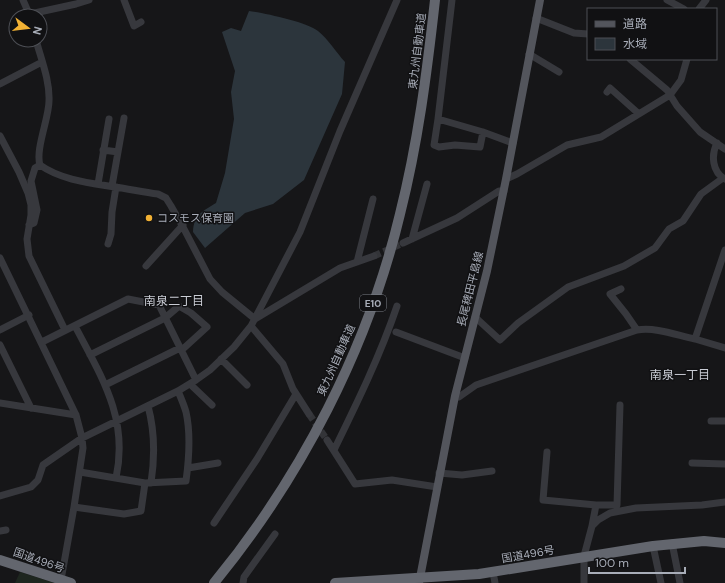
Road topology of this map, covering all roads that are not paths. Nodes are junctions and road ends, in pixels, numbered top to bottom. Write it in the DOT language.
graph roads {
  1 [pos="89,0"];
  2 [pos="124,0"];
  3 [pos="397,0"];
  4 [pos="435,0"];
  5 [pos="452,0"];
  6 [pos="540,0"];
  7 [pos="668,0"];
  8 [pos="706,0"];
  9 [pos="76,2"];
  10 [pos="682,8"];
  11 [pos="700,8"];
  12 [pos="48,10"];
  13 [pos="536,18"];
  14 [pos="141,22"];
  15 [pos="587,34"];
  16 [pos="38,48"];
  17 [pos="530,54"];
  18 [pos="631,60"];
  19 [pos="687,60"];
  20 [pos="42,62"];
  21 [pos="559,72"];
  22 [pos="0,84"];
  23 [pos="610,88"];
  24 [pos="670,95"];
  25 [pos="639,114"];
  26 [pos="124,118"];
  27 [pos="109,119"];
  28 [pos="438,119"];
  29 [pos="483,132"];
  30 [pos="0,136"];
  31 [pos="513,143"];
  32 [pos="717,143"];
  33 [pos="725,149"];
  34 [pos="103,150"];
  35 [pos="118,152"];
  36 [pos="40,165"];
  37 [pos="724,178"];
  38 [pos="506,179"];
  39 [pos="98,184"];
  40 [pos="427,184"];
  41 [pos="114,186"];
  42 [pos="504,191"];
  43 [pos="373,199"];
  44 [pos="29,225"];
  45 [pos="182,225"];
  46 [pos="412,239"];
  47 [pos="404,243"];
  48 [pos="108,244"];
  49 [pos="725,250"];
  50 [pos="374,256"];
  51 [pos="0,258"];
  52 [pos="357,262"];
  53 [pos="146,266"];
  54 [pos="622,289"];
  55 [pos="397,306"];
  56 [pos="29,315"];
  57 [pos="475,317"];
  58 [pos="166,318"];
  59 [pos="255,319"];
  60 [pos="75,326"];
  61 [pos="251,326"];
  62 [pos="0,330"];
  63 [pos="65,330"];
  64 [pos="637,330"];
  65 [pos="396,332"];
  66 [pos="695,338"];
  67 [pos="42,342"];
  68 [pos="0,345"];
  69 [pos="180,348"];
  70 [pos="725,348"];
  71 [pos="90,355"];
  72 [pos="465,358"];
  73 [pos="221,359"];
  74 [pos="193,382"];
  75 [pos="105,385"];
  76 [pos="247,385"];
  77 [pos="178,392"];
  78 [pos="296,394"];
  79 [pos="455,396"];
  80 [pos="0,403"];
  81 [pos="212,405"];
  82 [pos="620,405"];
  83 [pos="148,406"];
  84 [pos="31,408"];
  85 [pos="309,414"];
  86 [pos="76,415"];
  87 [pos="117,421"];
  88 [pos="711,421"];
  89 [pos="725,421"];
  90 [pos="82,438"];
  91 [pos="327,440"];
  92 [pos="334,450"];
  93 [pos="547,452"];
  94 [pos="218,463"];
  95 [pos="692,463"];
  96 [pos="725,464"];
  97 [pos="188,468"];
  98 [pos="492,471"];
  99 [pos="80,472"];
  100 [pos="440,473"];
  101 [pos="116,478"];
  102 [pos="148,483"];
  103 [pos="437,487"];
  104 [pos="0,496"];
  105 [pos="725,502"];
  106 [pos="596,505"];
  107 [pos="74,506"];
  108 [pos="214,523"];
  109 [pos="592,526"];
  110 [pos="275,534"];
  111 [pos="725,543"];
  112 [pos="672,544"];
  113 [pos="652,546"];
  114 [pos="584,556"];
  115 [pos="0,560"];
  116 [pos="493,572"];
  117 [pos="419,581"];
  118 [pos="61,582"];
  119 [pos="71,583"];
  120 [pos="214,583"];
  121 [pos="243,583"];
  122 [pos="335,583"];
  123 [pos="495,583"];
  124 [pos="584,583"];
  125 [pos="661,583"];
  126 [pos="680,583"];
  1 -- 9 [label="street"];
  2 -- 14 [label="street"];
  3 -- 59 [label="street"];
  4 -- 120 [label="highway, 東九州自動車道 / E10"];
  5 -- 28 [label="street"];
  6 -- 13 [label="main road, 長尾稗田平島線"];
  7 -- 10 [label="street"];
  8 -- 11 [label="street"];
  9 -- 12 [label="street"];
  13 -- 15 [label="street"];
  13 -- 17 [label="main road, 長尾稗田平島線"];
  16 -- 20 [label="street"];
  17 -- 21 [label="street"];
  17 -- 31 [label="main road, 長尾稗田平島線"];
  18 -- 24 [label="street"];
  19 -- 24 [label="street"];
  20 -- 22 [label="street"];
  20 -- 36 [label="street"];
  23 -- 25 [label="street"];
  24 -- 25 [label="street"];
  24 -- 32 [label="street"];
  25 -- 38 [label="street"];
  26 -- 35 [label="street"];
  27 -- 34 [label="street"];
  28 -- 29 [label="street"];
  28 -- 29 [label="street"];
  29 -- 31 [label="street"];
  30 -- 44 [label="street"];
  31 -- 38 [label="main road, 長尾稗田平島線"];
  32 -- 33 [label="street"];
  32 -- 37 [label="street"];
  34 -- 35 [label="street"];
  34 -- 39 [label="street"];
  35 -- 41 [label="street"];
  36 -- 39 [label="street"];
  36 -- 44 [label="street"];
  37 -- 57 [label="street"];
  38 -- 42 [label="main road, 長尾稗田平島線"];
  39 -- 41 [label="street"];
  40 -- 46 [label="street"];
  41 -- 45 [label="street"];
  41 -- 48 [label="street"];
  42 -- 46 [label="street"];
  42 -- 57 [label="main road, 長尾稗田平島線"];
  43 -- 52 [label="street"];
  44 -- 63 [label="street"];
  45 -- 53 [label="street"];
  45 -- 59 [label="street"];
  46 -- 47 [label="street"];
  49 -- 66 [label="street"];
  50 -- 52 [label="street"];
  51 -- 56 [label="street"];
  52 -- 59 [label="street"];
  54 -- 64 [label="street"];
  55 -- 92 [label="street"];
  56 -- 62 [label="street"];
  56 -- 67 [label="street"];
  57 -- 72 [label="main road, 長尾稗田平島線"];
  58 -- 60 [label="street"];
  58 -- 69 [label="street"];
  58 -- 69 [label="street"];
  58 -- 71 [label="street"];
  59 -- 61 [label="street"];
  60 -- 63 [label="street"];
  60 -- 71 [label="street"];
  61 -- 73 [label="street"];
  61 -- 78 [label="street"];
  63 -- 67 [label="street"];
  64 -- 66 [label="street"];
  64 -- 79 [label="street"];
  65 -- 72 [label="street"];
  66 -- 70 [label="street"];
  67 -- 86 [label="street"];
  68 -- 84 [label="street"];
  69 -- 74 [label="street"];
  69 -- 75 [label="street"];
  71 -- 75 [label="street"];
  72 -- 79 [label="main road, 長尾稗田平島線"];
  73 -- 74 [label="street"];
  73 -- 76 [label="street"];
  74 -- 77 [label="street"];
  74 -- 81 [label="street"];
  75 -- 87 [label="street"];
  77 -- 83 [label="street"];
  77 -- 97 [label="street"];
  78 -- 85 [label="street"];
  78 -- 108 [label="street"];
  79 -- 100 [label="main road, 長尾稗田平島線"];
  80 -- 84 [label="street"];
  82 -- 106 [label="street"];
  83 -- 87 [label="street"];
  83 -- 102 [label="street"];
  84 -- 86 [label="street"];
  86 -- 90 [label="street"];
  87 -- 90 [label="street"];
  87 -- 101 [label="street"];
  88 -- 89 [label="street"];
  90 -- 99 [label="street"];
  90 -- 104 [label="street"];
  91 -- 92 [label="street"];
  92 -- 103 [label="street"];
  93 -- 106 [label="street"];
  94 -- 97 [label="street"];
  95 -- 96 [label="street"];
  97 -- 102 [label="street"];
  98 -- 100 [label="street"];
  99 -- 101 [label="street"];
  99 -- 107 [label="street"];
  100 -- 103 [label="main road, 長尾稗田平島線"];
  101 -- 102 [label="street"];
  102 -- 107 [label="street"];
  103 -- 117 [label="main road, 長尾稗田平島線"];
  105 -- 109 [label="street"];
  106 -- 109 [label="street"];
  107 -- 118 [label="street"];
  109 -- 114 [label="street"];
  110 -- 121 [label="street"];
  111 -- 112 [label="highway, 国道496号"];
  112 -- 113 [label="highway, 国道496号"];
  112 -- 126 [label="street"];
  113 -- 114 [label="highway, 国道496号"];
  113 -- 125 [label="street"];
  114 -- 116 [label="highway, 国道496号"];
  114 -- 124 [label="street"];
  115 -- 118 [label="highway, 国道496号"];
  116 -- 117 [label="highway, 国道496号"];
  116 -- 123 [label="street"];
  117 -- 122 [label="highway, 国道496号"];
  118 -- 119 [label="highway, 国道496号"];
}
